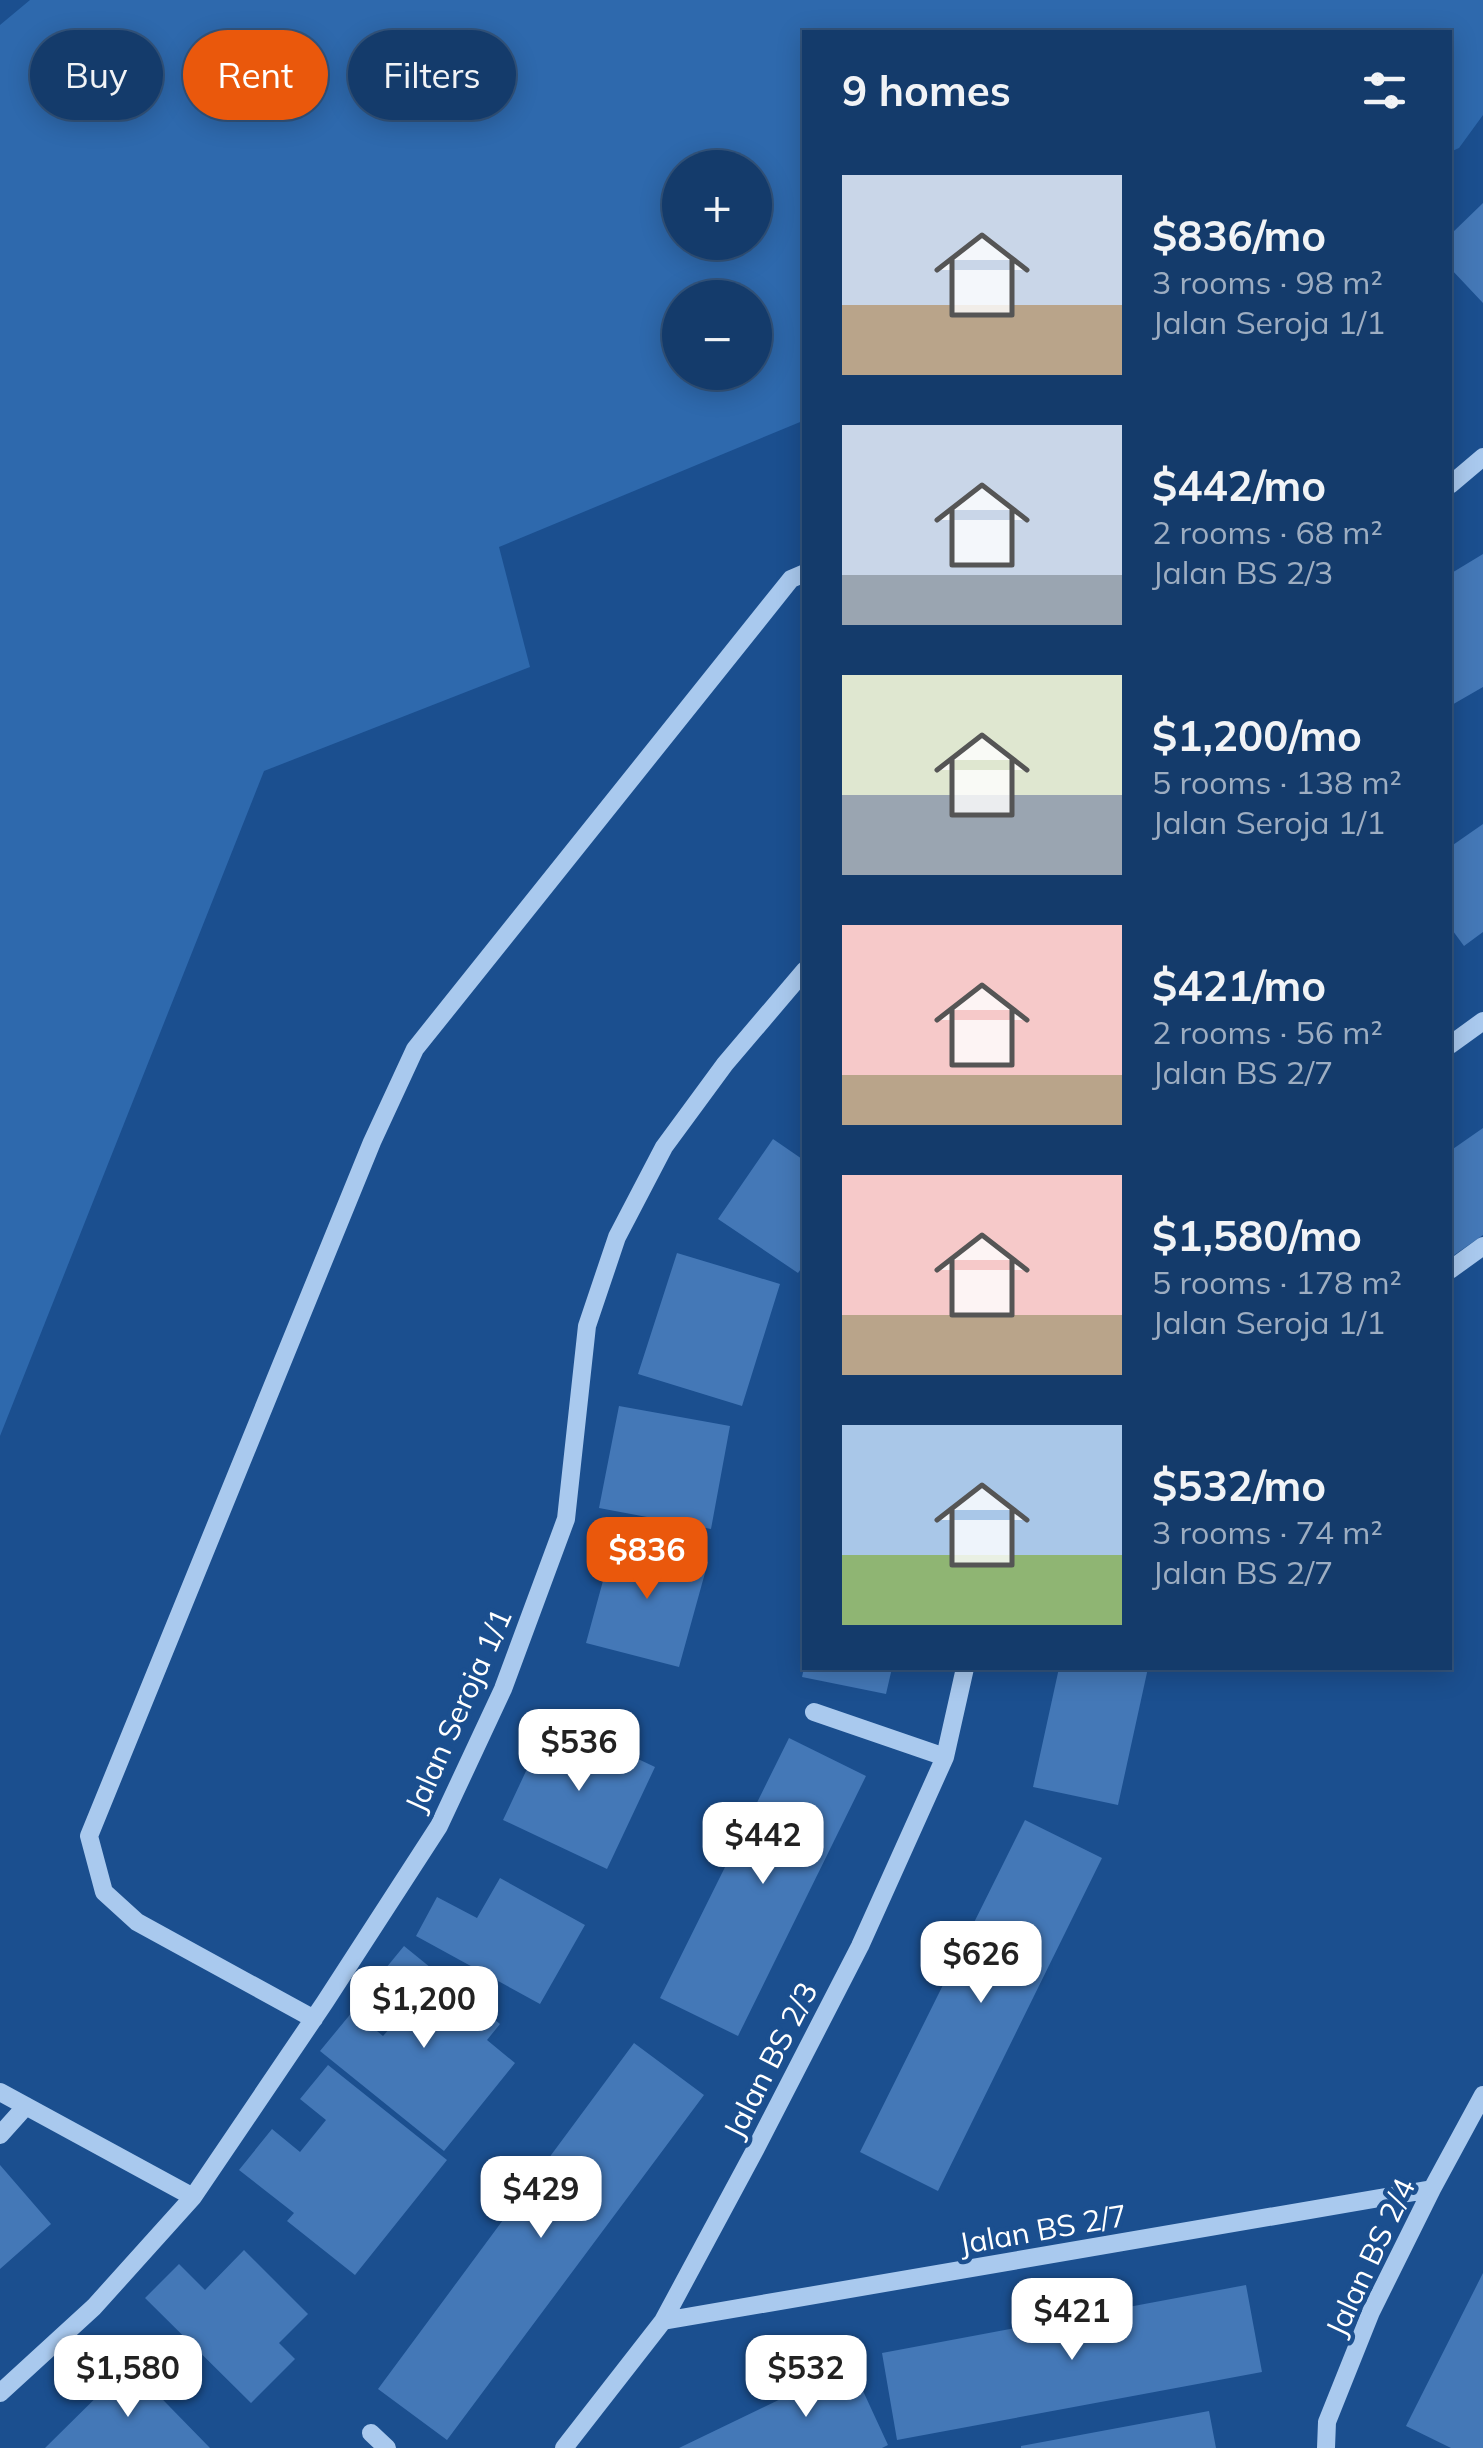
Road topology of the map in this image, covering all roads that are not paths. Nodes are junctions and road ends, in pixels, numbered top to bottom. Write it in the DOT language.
graph roads {
  1 [pos="1483,458"];
  2 [pos="1452,484"];
  3 [pos="802,574"];
  4 [pos="802,974"];
  5 [pos="1483,1021"];
  6 [pos="1452,1044"];
  7 [pos="1483,1246"];
  8 [pos="1452,1269"];
  9 [pos="965,1670"];
  10 [pos="814,1712"];
  11 [pos="945,1758"];
  12 [pos="314,2019"];
  13 [pos="0,2092"];
  14 [pos="1483,2095"];
  15 [pos="26,2106"];
  16 [pos="0,2136"];
  17 [pos="1432,2190"];
  18 [pos="192,2197"];
  19 [pos="662,2321"];
  20 [pos="0,2393"];
  21 [pos="370,2433"];
  22 [pos="387,2448"];
  23 [pos="564,2448"];
  24 [pos="1326,2448"];
  1 -- 2 [label="street"];
  3 -- 12 [label="street"];
  4 -- 12 [label="street, Jalan Seroja 1/1"];
  5 -- 6 [label="street"];
  7 -- 8 [label="street"];
  9 -- 11 [label="street, Jalan BS 2/3"];
  10 -- 11 [label="street"];
  11 -- 19 [label="street, Jalan BS 2/3"];
  12 -- 18 [label="street, Jalan Seroja 1/1"];
  13 -- 15 [label="street"];
  14 -- 17 [label="street, Jalan BS 2/4"];
  15 -- 16 [label="street"];
  15 -- 18 [label="street"];
  17 -- 19 [label="street, Jalan BS 2/7"];
  17 -- 24 [label="street, Jalan BS 2/4"];
  18 -- 20 [label="street, Jalan Seroja 1/1"];
  19 -- 23 [label="street, Jalan BS 2/3"];
  21 -- 22 [label="street"];
}
